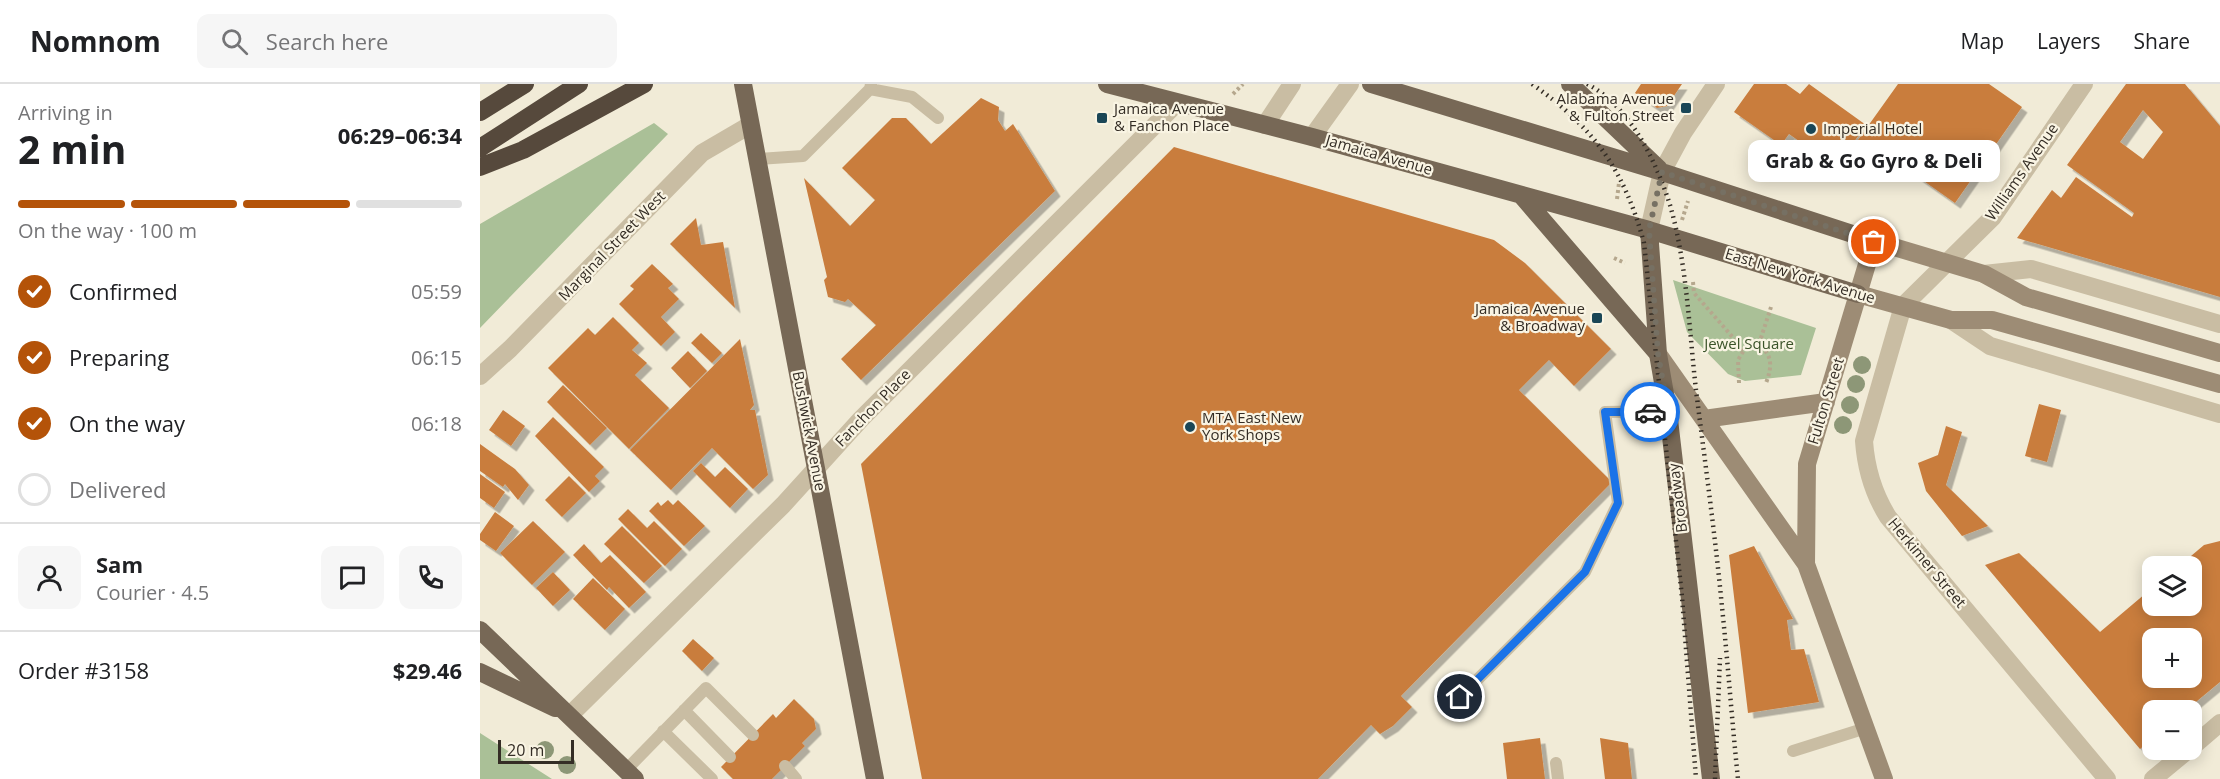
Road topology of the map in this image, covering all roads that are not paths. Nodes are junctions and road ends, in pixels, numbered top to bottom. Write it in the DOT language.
graph roads {
  1 [pos="525,84"];
  2 [pos="579,84"];
  3 [pos="644,84"];
  4 [pos="743,84"];
  5 [pos="1107,84"];
  6 [pos="1292,84"];
  7 [pos="1350,84"];
  8 [pos="1371,84"];
  9 [pos="1569,84"];
  10 [pos="1716,84"];
  11 [pos="2084,84"];
  12 [pos="871,86"];
  13 [pos="509,91"];
  14 [pos="1177,103"];
  15 [pos="480,112"];
  16 [pos="938,118"];
  17 [pos="750,125"];
  18 [pos="1264,125"];
  19 [pos="1312,137"];
  20 [pos="480,148"];
  21 [pos="757,159"];
  22 [pos="480,167"];
  23 [pos="1662,172"];
  24 [pos="1521,195"];
  25 [pos="1649,230"];
  26 [pos="1874,242"];
  27 [pos="1947,263"];
  28 [pos="1984,274"];
  29 [pos="1858,294"];
  30 [pos="1904,306"];
  31 [pos="1951,320"];
  32 [pos="2220,324"];
  33 [pos="1658,354"];
  34 [pos="2220,354"];
  35 [pos="480,376"];
  36 [pos="2220,384"];
  37 [pos="1826,402"];
  38 [pos="1668,411"];
  39 [pos="2220,414"];
  40 [pos="1704,419"];
  41 [pos="816,468"];
  42 [pos="1806,564"];
  43 [pos="480,630"];
  44 [pos="480,672"];
  45 [pos="1460,697"];
  46 [pos="684,710"];
  47 [pos="570,715"];
  48 [pos="2220,723"];
  49 [pos="1866,728"];
  50 [pos="663,730"];
  51 [pos="753,735"];
  52 [pos="2202,738"];
  53 [pos="1792,751"];
  54 [pos="730,757"];
  55 [pos="2176,760"];
  56 [pos="1556,764"];
  57 [pos="785,766"];
  58 [pos="630,774"];
  59 [pos="712,779"];
  60 [pos="796,779"];
  61 [pos="875,779"];
  62 [pos="1558,779"];
  63 [pos="1711,779"];
  64 [pos="1884,779"];
  65 [pos="2107,779"];
  66 [pos="2153,779"];
  1 -- 13 [label="highway"];
  2 -- 20 [label="highway"];
  3 -- 22 [label="highway"];
  4 -- 17 [label="main road, Bushwick Avenue"];
  5 -- 14 [label="main road, Jamaica Avenue"];
  6 -- 18 [label="street"];
  7 -- 19 [label="street"];
  8 -- 23 [label="main road"];
  9 -- 23 [label="main road"];
  10 -- 23 [label="street"];
  11 -- 27 [label="street, Williams Avenue"];
  12 -- 16 [label="lane"];
  12 -- 21 [label="lane"];
  13 -- 15 [label="highway"];
  14 -- 18 [label="main road, Jamaica Avenue"];
  14 -- 41 [label="street, Fanchon Place"];
  17 -- 21 [label="main road, Bushwick Avenue"];
  17 -- 35 [label="street, Marginal Street West"];
  18 -- 19 [label="main road, Jamaica Avenue"];
  19 -- 24 [label="main road, Jamaica Avenue"];
  21 -- 41 [label="main road, Bushwick Avenue"];
  23 -- 25 [label="street"];
  23 -- 26 [label="main road"];
  24 -- 25 [label="main road, Jamaica Avenue"];
  24 -- 33 [label="main road"];
  25 -- 29 [label="main road, East New York Avenue"];
  25 -- 33 [label="main road, Broadway"];
  26 -- 27 [label="main road"];
  26 -- 29 [label="main road, Fulton Street"];
  27 -- 28 [label="main road"];
  27 -- 30 [label="street, Williams Avenue"];
  28 -- 32 [label="street"];
  28 -- 34 [label="main road"];
  29 -- 30 [label="main road, East New York Avenue"];
  29 -- 37 [label="main road, Fulton Street"];
  30 -- 31 [label="main road, East New York Avenue"];
  30 -- 65 [label="street, Herkimer Street"];
  31 -- 36 [label="main road, East New York Avenue"];
  31 -- 39 [label="street, East New York Avenue"];
  33 -- 38 [label="main road, Broadway"];
  33 -- 40 [label="main road, Fulton Street"];
  37 -- 40 [label="main road"];
  37 -- 42 [label="main road, Fulton Street"];
  38 -- 45 [label="lane"];
  38 -- 63 [label="main road, Broadway"];
  40 -- 42 [label="main road, Fulton Street"];
  41 -- 47 [label="street, Fanchon Place"];
  41 -- 61 [label="main road, Bushwick Avenue"];
  42 -- 49 [label="main road, Fulton Street"];
  43 -- 47 [label="main road"];
  44 -- 47 [label="main road"];
  46 -- 50 [label="lane"];
  46 -- 51 [label="lane"];
  46 -- 54 [label="lane"];
  47 -- 58 [label="main road"];
  48 -- 52 [label="street"];
  49 -- 53 [label="lane"];
  49 -- 64 [label="main road, Fulton Street"];
  50 -- 58 [label="lane"];
  50 -- 59 [label="lane"];
  55 -- 66 [label="street"];
  56 -- 62 [label="lane"];
  57 -- 60 [label="lane"];
}
